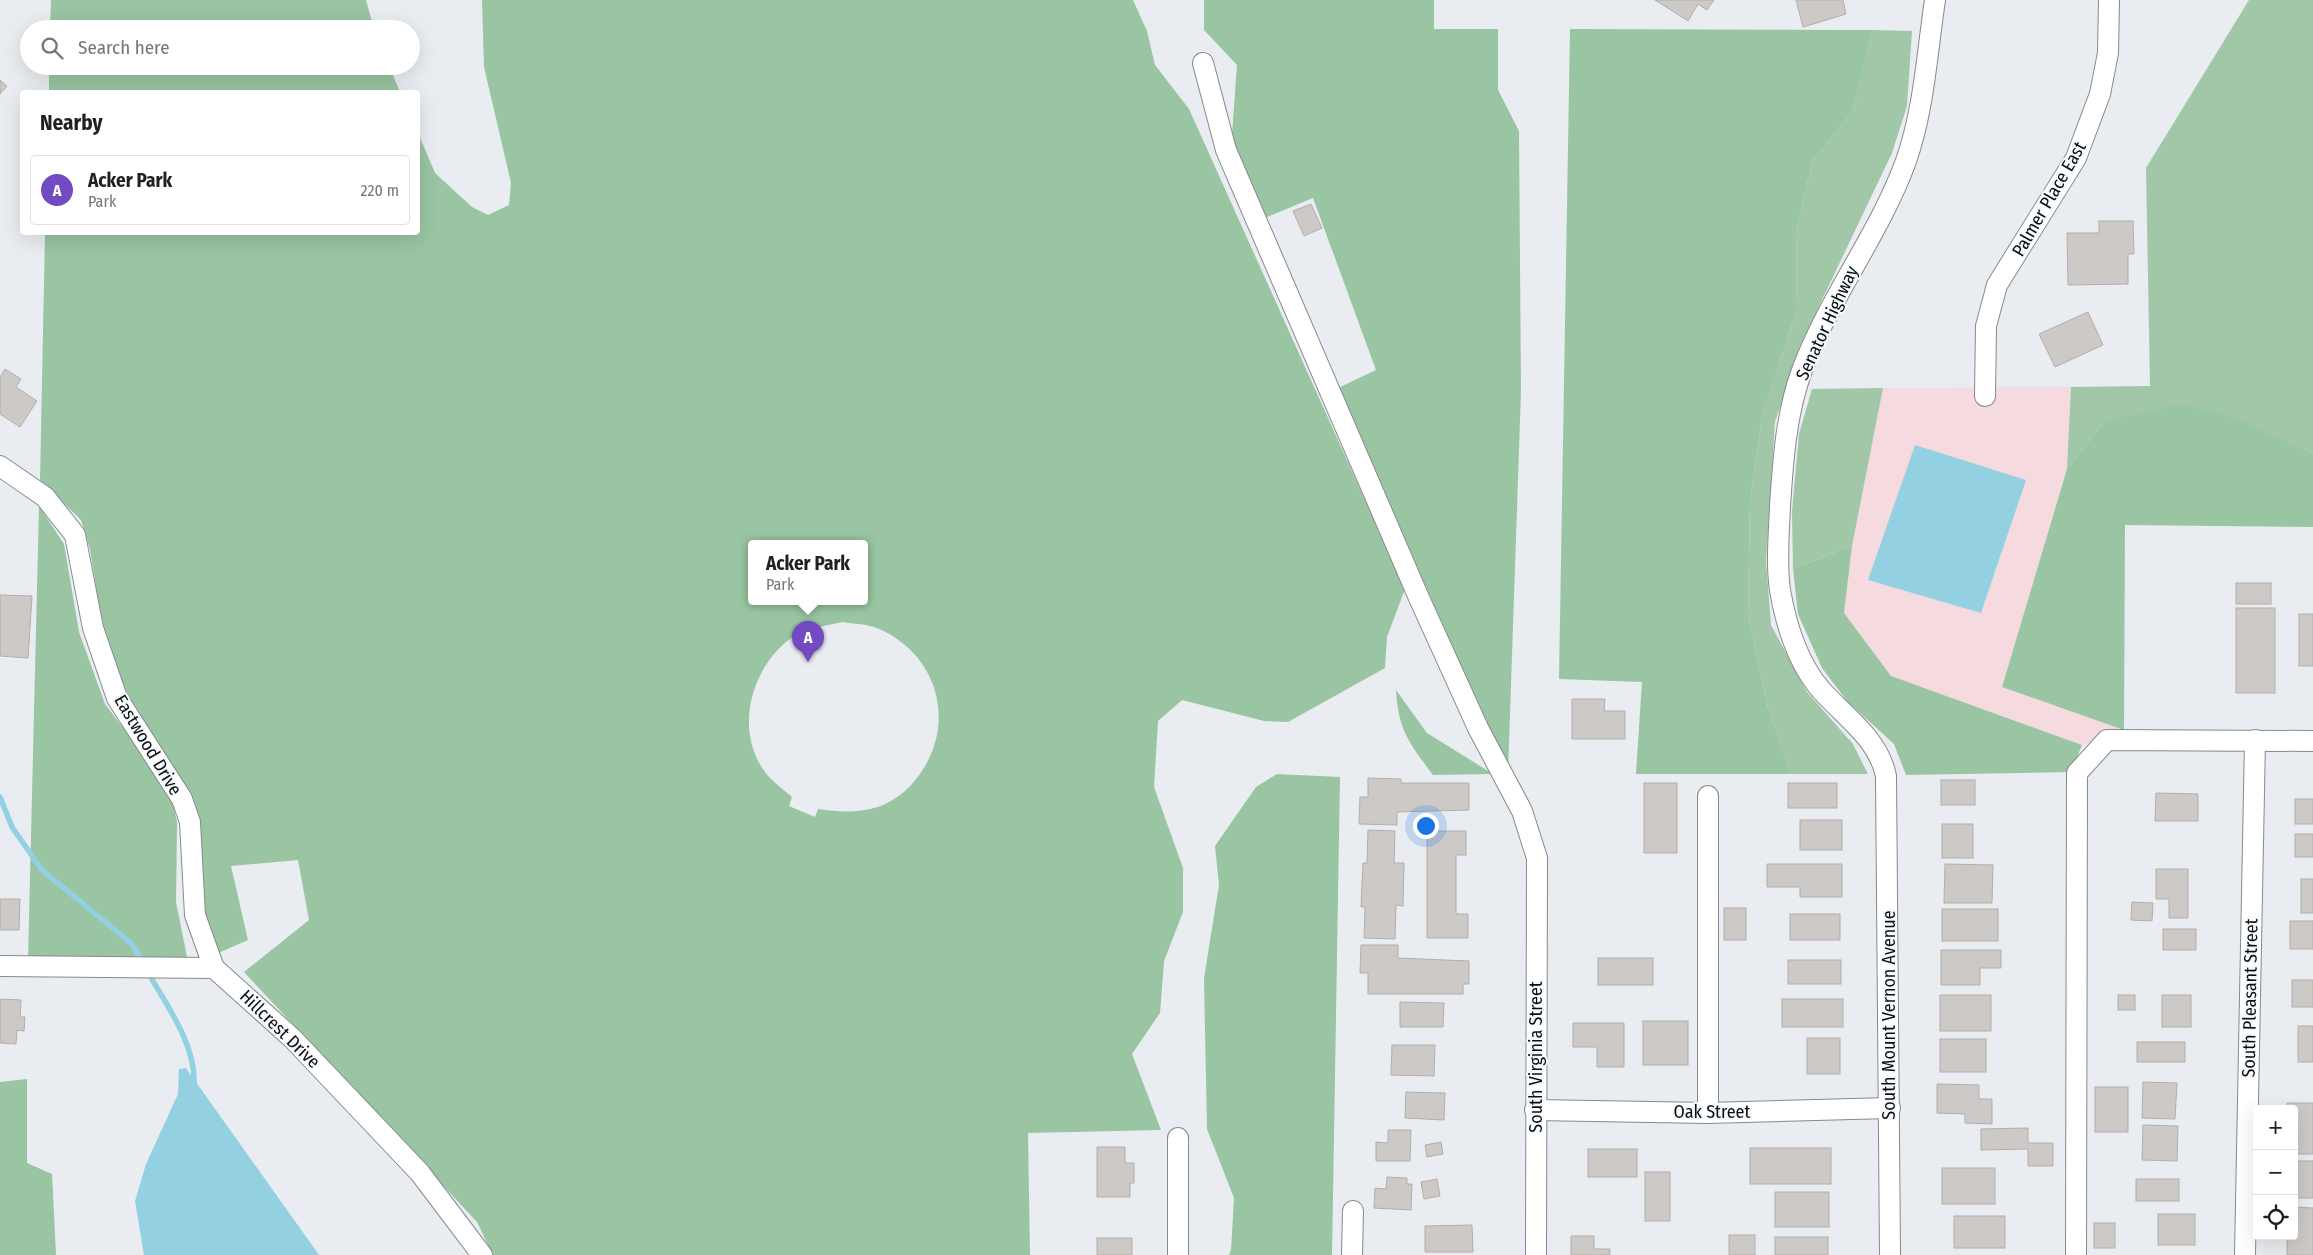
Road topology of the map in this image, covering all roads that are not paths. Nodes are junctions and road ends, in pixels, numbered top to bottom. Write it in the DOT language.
graph roads {
  1 [pos="1935,0"];
  2 [pos="2109,0"];
  3 [pos="1203,63"];
  4 [pos="1985,396"];
  5 [pos="0,466"];
  6 [pos="2255,740"];
  7 [pos="2313,741"];
  8 [pos="1886,776"];
  9 [pos="1708,796"];
  10 [pos="0,966"];
  11 [pos="214,968"];
  12 [pos="1890,1108"];
  13 [pos="1535,1110"];
  14 [pos="1708,1113"];
  15 [pos="1178,1138"];
  16 [pos="1353,1211"];
  17 [pos="482,1255"];
  18 [pos="1178,1255"];
  19 [pos="1352,1255"];
  20 [pos="1536,1255"];
  21 [pos="1890,1255"];
  22 [pos="2076,1255"];
  23 [pos="2245,1255"];
  1 -- 8 [label="street, Senator Highway"];
  2 -- 4 [label="street, Palmer Place East"];
  3 -- 13 [label="street, South Virginia Street"];
  5 -- 11 [label="street, Eastwood Drive"];
  6 -- 7 [label="street"];
  6 -- 22 [label="street"];
  6 -- 23 [label="street, South Pleasant Street"];
  8 -- 12 [label="street, South Mount Vernon Avenue"];
  9 -- 14 [label="street"];
  10 -- 11 [label="street"];
  11 -- 17 [label="street, Hillcrest Drive"];
  12 -- 14 [label="street, Oak Street"];
  12 -- 21 [label="street, South Mount Vernon Avenue"];
  13 -- 14 [label="street, Oak Street"];
  13 -- 20 [label="street, South Virginia Street"];
  15 -- 18 [label="street"];
  16 -- 19 [label="street"];
}
